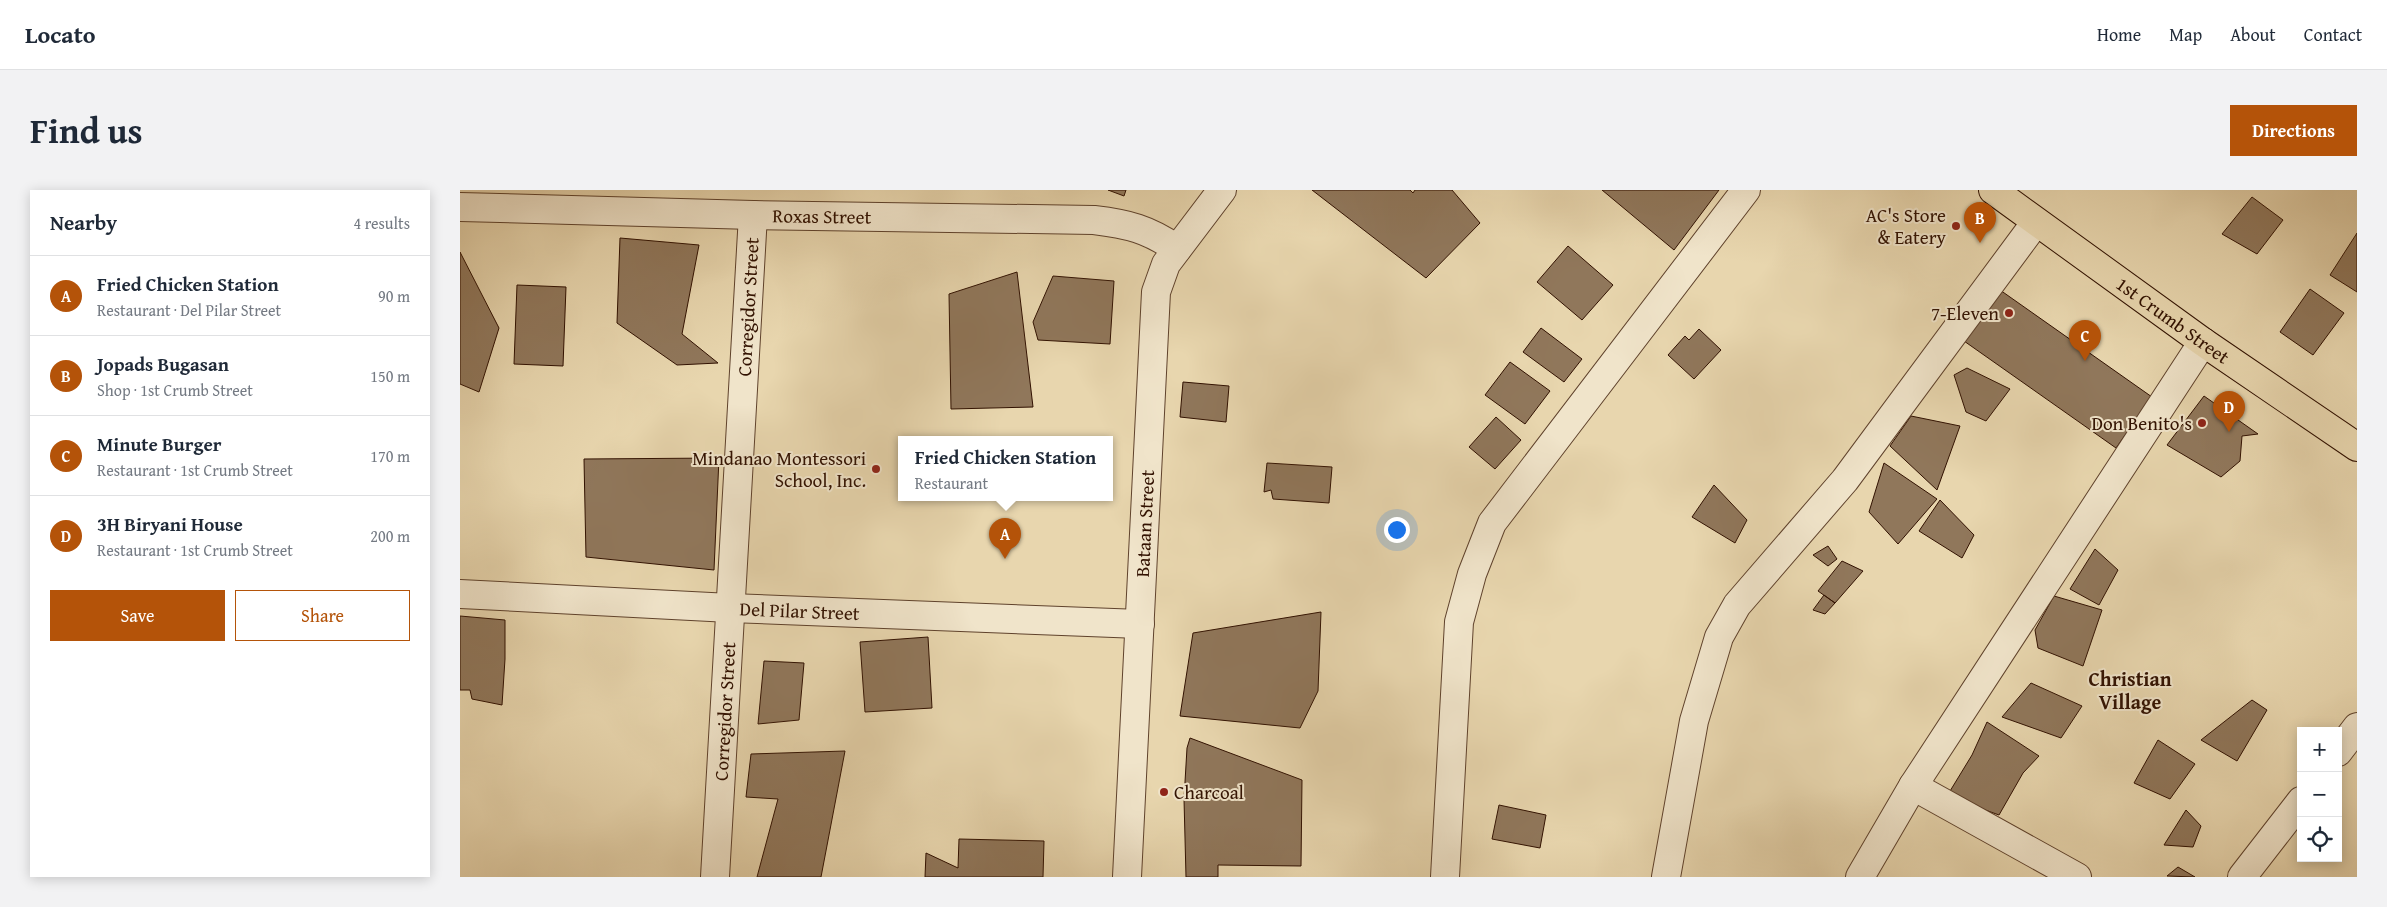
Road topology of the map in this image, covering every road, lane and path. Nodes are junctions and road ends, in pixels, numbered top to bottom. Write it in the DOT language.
graph roads {
  1 [pos="1222,190"];
  2 [pos="1746,190"];
  3 [pos="1993,190"];
  4 [pos="460,207"];
  5 [pos="753,215"];
  6 [pos="2036,222"];
  7 [pos="1177,249"];
  8 [pos="2203,342"];
  9 [pos="2357,447"];
  10 [pos="460,594"];
  11 [pos="730,608"];
  12 [pos="1140,624"];
  13 [pos="2357,727"];
  14 [pos="2342,747"];
  15 [pos="1913,786"];
  16 [pos="2297,806"];
  17 [pos="715,877"];
  18 [pos="1127,877"];
  19 [pos="1444,877"];
  20 [pos="1666,877"];
  21 [pos="1860,877"];
  22 [pos="2077,877"];
  23 [pos="2242,877"];
  1 -- 7 [label="street, Bataan Street"];
  2 -- 19 [label="street"];
  3 -- 6 [label="main road, 1st Crumb Street"];
  4 -- 5 [label="street, Roxas Street"];
  5 -- 7 [label="street, Roxas Street"];
  5 -- 11 [label="street, Corregidor Street"];
  6 -- 8 [label="main road, 1st Crumb Street"];
  6 -- 20 [label="street"];
  7 -- 12 [label="street, Bataan Street"];
  8 -- 9 [label="main road, 1st Crumb Street"];
  8 -- 15 [label="street"];
  10 -- 11 [label="street, Del Pilar Street"];
  11 -- 12 [label="street, Del Pilar Street"];
  11 -- 17 [label="street, Corregidor Street"];
  12 -- 18 [label="street, Bataan Street"];
  13 -- 14 [label="street"];
  15 -- 21 [label="street"];
  15 -- 22 [label="street"];
  16 -- 23 [label="street"];
}
